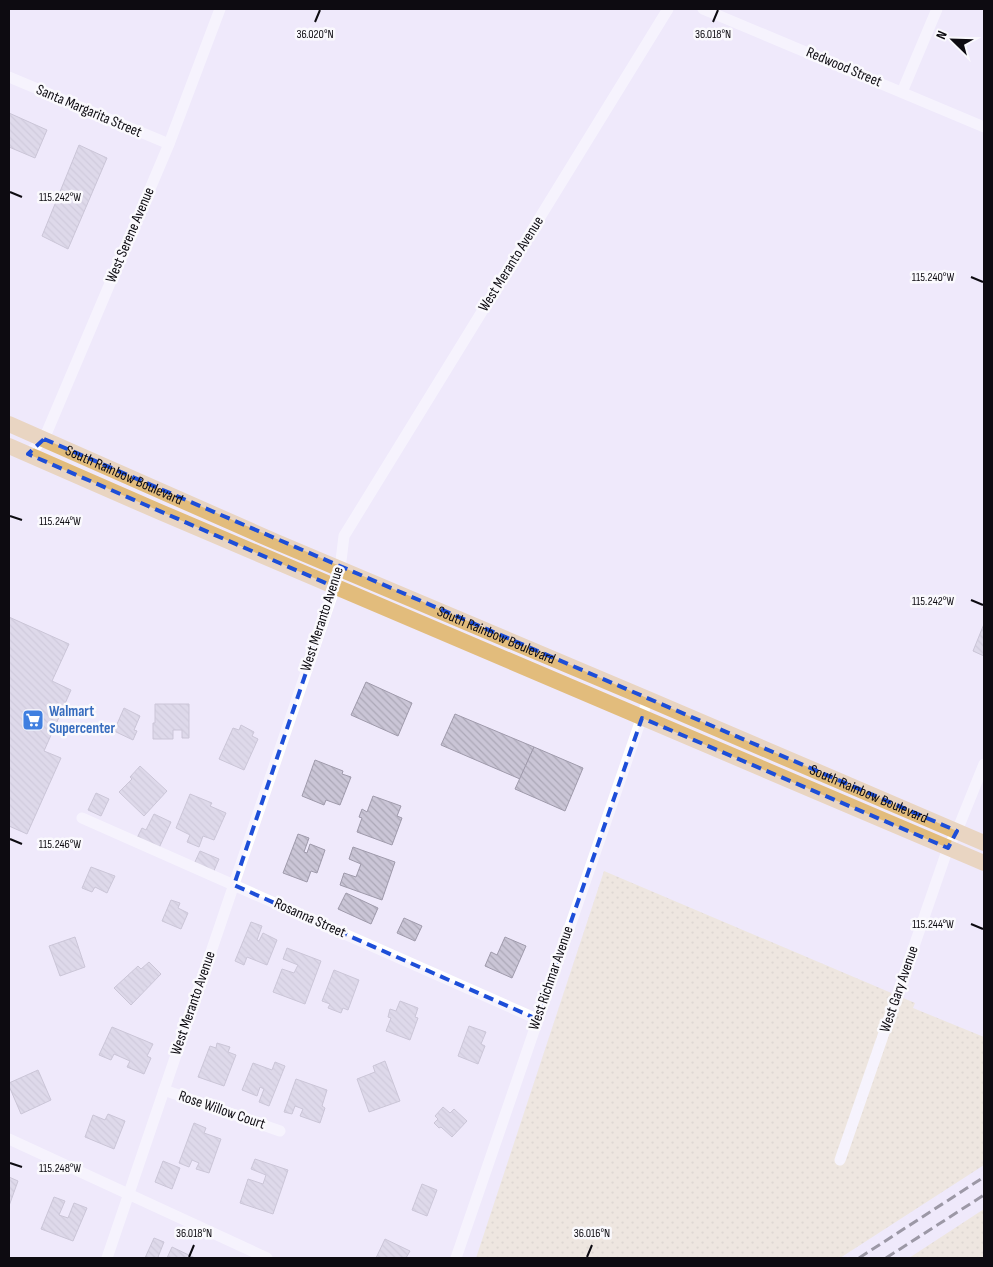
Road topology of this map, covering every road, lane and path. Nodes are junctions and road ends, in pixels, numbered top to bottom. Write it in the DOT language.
graph roads {
  1 [pos="220,9"];
  2 [pos="668,9"];
  3 [pos="703,9"];
  4 [pos="937,9"];
  5 [pos="9,77"];
  6 [pos="902,92"];
  7 [pos="984,127"];
  8 [pos="169,144"];
  9 [pos="9,424"];
  10 [pos="44,440"];
  11 [pos="9,446"];
  12 [pos="28,454"];
  13 [pos="340,569"];
  14 [pos="335,587"];
  15 [pos="648,699"];
  16 [pos="642,718"];
  17 [pos="984,764"];
  18 [pos="82,818"];
  19 [pos="957,831"];
  20 [pos="984,843"];
  21 [pos="948,848"];
  22 [pos="984,863"];
  23 [pos="234,885"];
  24 [pos="537,1019"];
  25 [pos="164,1090"];
  26 [pos="280,1130"];
  27 [pos="9,1139"];
  28 [pos="840,1160"];
  29 [pos="128,1194"];
  30 [pos="106,1258"];
  31 [pos="267,1258"];
  32 [pos="456,1258"];
  1 -- 8 [label="street, West Serene Avenue"];
  2 -- 13 [label="street, West Meranto Avenue"];
  3 -- 6 [label="street, Redwood Street"];
  4 -- 6 [label="street"];
  5 -- 8 [label="street, Santa Margarita Street"];
  6 -- 7 [label="street, Redwood Street"];
  8 -- 10 [label="street, West Serene Avenue"];
  9 -- 10 [label="main road, South Rainbow Boulevard"];
  10 -- 12 [label="street, West Serene Avenue"];
  10 -- 13 [label="main road, South Rainbow Boulevard"];
  11 -- 12 [label="main road, South Rainbow Boulevard"];
  12 -- 14 [label="main road, South Rainbow Boulevard"];
  13 -- 14 [label="street, West Meranto Avenue"];
  13 -- 15 [label="main road, South Rainbow Boulevard"];
  14 -- 16 [label="main road, South Rainbow Boulevard"];
  14 -- 23 [label="street, West Meranto Avenue"];
  15 -- 16 [label="street, West Richmar Avenue"];
  15 -- 19 [label="main road, South Rainbow Boulevard"];
  16 -- 21 [label="main road, South Rainbow Boulevard"];
  16 -- 24 [label="street, West Richmar Avenue"];
  17 -- 19 [label="street, West Gary Avenue"];
  18 -- 23 [label="street, Rosanna Street"];
  19 -- 20 [label="main road, South Rainbow Boulevard"];
  19 -- 21 [label="street, West Gary Avenue"];
  21 -- 22 [label="main road, South Rainbow Boulevard"];
  21 -- 28 [label="street, West Gary Avenue"];
  23 -- 24 [label="street, Rosanna Street"];
  23 -- 25 [label="street, West Meranto Avenue"];
  24 -- 32 [label="street, West Richmar Avenue"];
  25 -- 26 [label="street, Rose Willow Court"];
  25 -- 29 [label="street, West Meranto Avenue"];
  27 -- 29 [label="street"];
  29 -- 30 [label="street, West Meranto Avenue"];
  29 -- 31 [label="street"];
}
